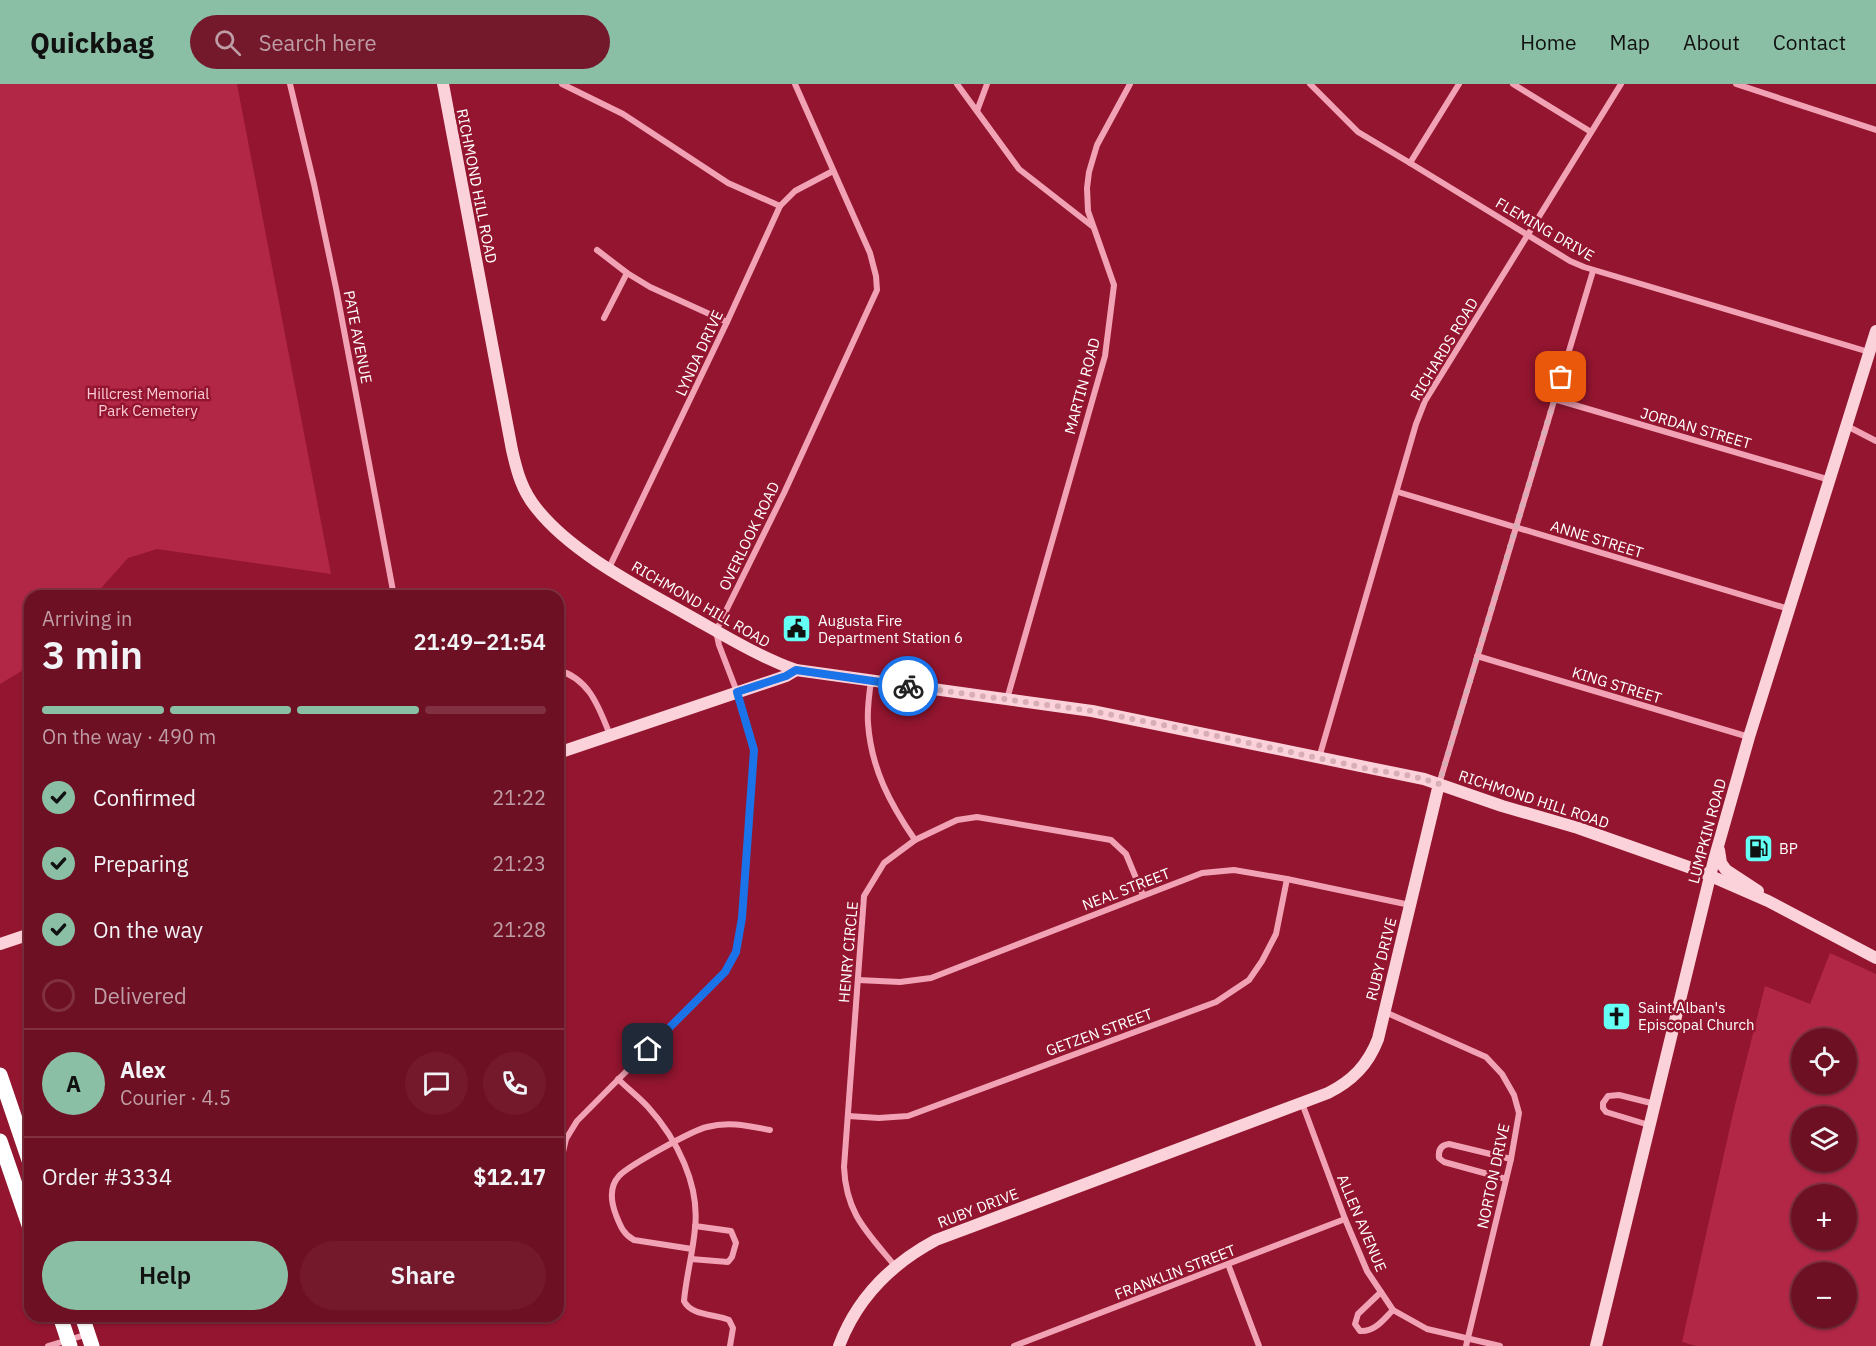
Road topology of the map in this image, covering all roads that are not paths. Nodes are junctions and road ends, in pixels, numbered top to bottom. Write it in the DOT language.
graph roads {
  1 [pos="290,84"];
  2 [pos="443,84"];
  3 [pos="562,84"];
  4 [pos="795,84"];
  5 [pos="957,84"];
  6 [pos="987,84"];
  7 [pos="1120,84"];
  8 [pos="1310,84"];
  9 [pos="1460,84"];
  10 [pos="1513,84"];
  11 [pos="1621,84"];
  12 [pos="1736,84"];
  13 [pos="570,86"];
  14 [pos="1129,87"];
  15 [pos="976,111"];
  16 [pos="1876,130"];
  17 [pos="1591,132"];
  18 [pos="1410,163"];
  19 [pos="833,171"];
  20 [pos="780,206"];
  21 [pos="1093,226"];
  22 [pos="1528,235"];
  23 [pos="597,250"];
  24 [pos="1593,271"];
  25 [pos="627,273"];
  26 [pos="604,318"];
  27 [pos="727,322"];
  28 [pos="1876,331"];
  29 [pos="1869,352"];
  30 [pos="1554,399"];
  31 [pos="1846,426"];
  32 [pos="1876,441"];
  33 [pos="1830,480"];
  34 [pos="1398,492"];
  35 [pos="1517,528"];
  36 [pos="609,568"];
  37 [pos="393,590"];
  38 [pos="1789,609"];
  39 [pos="716,631"];
  40 [pos="1477,656"];
  41 [pos="796,670"];
  42 [pos="564,673"];
  43 [pos="871,681"];
  44 [pos="737,692"];
  45 [pos="1007,699"];
  46 [pos="610,735"];
  47 [pos="1749,737"];
  48 [pos="564,751"];
  49 [pos="1319,758"];
  50 [pos="1439,784"];
  51 [pos="915,840"];
  52 [pos="1718,846"];
  53 [pos="1710,876"];
  54 [pos="1287,879"];
  55 [pos="1143,895"];
  56 [pos="1773,903"];
  57 [pos="1410,905"];
  58 [pos="24,936"];
  59 [pos="0,944"];
  60 [pos="1876,958"];
  61 [pos="858,980"];
  62 [pos="1384,1012"];
  63 [pos="0,1075"];
  64 [pos="618,1080"];
  65 [pos="1302,1102"];
  66 [pos="1655,1104"];
  67 [pos="848,1116"];
  68 [pos="1650,1125"];
  69 [pos="770,1130"];
  70 [pos="0,1141"];
  71 [pos="674,1143"];
  72 [pos="24,1145"];
  73 [pos="564,1150"];
  74 [pos="1511,1159"];
  75 [pos="1506,1179"];
  76 [pos="24,1211"];
  77 [pos="1345,1219"];
  78 [pos="695,1226"];
  79 [pos="692,1249"];
  80 [pos="691,1259"];
  81 [pos="1228,1264"];
  82 [pos="895,1266"];
  83 [pos="1381,1292"];
  84 [pos="1393,1310"];
  85 [pos="62,1322"];
  86 [pos="84,1322"];
  87 [pos="1468,1337"];
  88 [pos="90,1340"];
  89 [pos="69,1342"];
  90 [pos="48,1346"];
  91 [pos="730,1346"];
  92 [pos="839,1346"];
  93 [pos="1014,1346"];
  94 [pos="1259,1346"];
  95 [pos="1466,1346"];
  96 [pos="1500,1346"];
  97 [pos="1596,1346"];
  1 -- 37 [label="street, PATE AVENUE"];
  2 -- 36 [label="street, RICHMOND HILL ROAD"];
  3 -- 13 [label="street"];
  4 -- 19 [label="street, OVERLOOK ROAD"];
  5 -- 15 [label="street"];
  6 -- 15 [label="street"];
  7 -- 14 [label="street"];
  8 -- 18 [label="street, FLEMING DRIVE"];
  9 -- 18 [label="street"];
  10 -- 17 [label="street"];
  11 -- 17 [label="street, RICHARDS ROAD"];
  12 -- 16 [label="street"];
  13 -- 20 [label="street"];
  14 -- 21 [label="street, MARTIN ROAD"];
  15 -- 21 [label="street"];
  17 -- 22 [label="street, RICHARDS ROAD"];
  18 -- 22 [label="street, FLEMING DRIVE"];
  19 -- 20 [label="street, LYNDA DRIVE"];
  19 -- 39 [label="street, OVERLOOK ROAD"];
  20 -- 27 [label="street, LYNDA DRIVE"];
  21 -- 45 [label="street, MARTIN ROAD"];
  22 -- 24 [label="street, FLEMING DRIVE"];
  22 -- 34 [label="street, RICHARDS ROAD"];
  23 -- 25 [label="street"];
  24 -- 29 [label="street, FLEMING DRIVE"];
  24 -- 30 [label="street, RUBY DRIVE"];
  25 -- 26 [label="street"];
  25 -- 27 [label="street"];
  27 -- 36 [label="street, LYNDA DRIVE"];
  28 -- 29 [label="street, LUMPKIN ROAD"];
  29 -- 31 [label="street, LUMPKIN ROAD"];
  30 -- 33 [label="street, JORDAN STREET"];
  30 -- 35 [label="street, RUBY DRIVE"];
  31 -- 32 [label="street"];
  31 -- 33 [label="street, LUMPKIN ROAD"];
  33 -- 38 [label="street, LUMPKIN ROAD"];
  34 -- 35 [label="street, ANNE STREET"];
  34 -- 49 [label="street, RICHARDS ROAD"];
  35 -- 38 [label="street, ANNE STREET"];
  35 -- 40 [label="street, RUBY DRIVE"];
  36 -- 39 [label="street, RICHMOND HILL ROAD"];
  38 -- 47 [label="street, LUMPKIN ROAD"];
  39 -- 41 [label="street, RICHMOND HILL ROAD"];
  39 -- 44 [label="street"];
  40 -- 47 [label="street, KING STREET"];
  40 -- 50 [label="street, RUBY DRIVE"];
  41 -- 43 [label="street, RICHMOND HILL ROAD"];
  41 -- 44 [label="street"];
  42 -- 46 [label="street"];
  43 -- 45 [label="street, RICHMOND HILL ROAD"];
  43 -- 51 [label="street"];
  44 -- 46 [label="street"];
  44 -- 64 [label="street"];
  45 -- 49 [label="street, RICHMOND HILL ROAD"];
  46 -- 48 [label="street"];
  47 -- 52 [label="street, LUMPKIN ROAD"];
  49 -- 50 [label="street, RICHMOND HILL ROAD"];
  50 -- 53 [label="street, RICHMOND HILL ROAD"];
  50 -- 57 [label="street, RUBY DRIVE"];
  51 -- 55 [label="street, HENRY CIRCLE"];
  51 -- 61 [label="street, HENRY CIRCLE"];
  52 -- 53 [label="street, LUMPKIN ROAD"];
  52 -- 56 [label="street"];
  53 -- 56 [label="street, RICHMOND HILL ROAD"];
  53 -- 66 [label="street, LUMPKIN ROAD"];
  54 -- 55 [label="street, NEAL STREET"];
  54 -- 57 [label="street, NEAL STREET"];
  54 -- 67 [label="street, GETZEN STREET"];
  55 -- 61 [label="street, NEAL STREET"];
  56 -- 60 [label="street, RICHMOND HILL ROAD"];
  57 -- 62 [label="street, RUBY DRIVE"];
  58 -- 59 [label="street"];
  61 -- 67 [label="street, HENRY CIRCLE"];
  62 -- 65 [label="street, RUBY DRIVE"];
  62 -- 74 [label="street, NORTON DRIVE"];
  63 -- 72 [label="highway"];
  64 -- 71 [label="street"];
  64 -- 73 [label="street"];
  65 -- 77 [label="street, ALLEN AVENUE"];
  65 -- 82 [label="street, RUBY DRIVE"];
  66 -- 68 [label="street, LUMPKIN ROAD"];
  66 -- 68 [label="street"];
  67 -- 82 [label="street, HENRY CIRCLE"];
  68 -- 97 [label="street, LUMPKIN ROAD"];
  69 -- 71 [label="street"];
  70 -- 76 [label="highway"];
  71 -- 78 [label="street"];
  71 -- 79 [label="street"];
  74 -- 75 [label="street, NORTON DRIVE"];
  74 -- 75 [label="street"];
  75 -- 87 [label="street, NORTON DRIVE"];
  77 -- 81 [label="street, FRANKLIN STREET"];
  77 -- 83 [label="street, ALLEN AVENUE"];
  78 -- 79 [label="street"];
  78 -- 80 [label="street"];
  79 -- 80 [label="street"];
  80 -- 91 [label="street"];
  81 -- 93 [label="street, FRANKLIN STREET"];
  81 -- 94 [label="street"];
  82 -- 92 [label="street, RUBY DRIVE"];
  83 -- 84 [label="street, ALLEN AVENUE"];
  83 -- 84 [label="street"];
  84 -- 87 [label="street, ALLEN AVENUE"];
  85 -- 89 [label="highway"];
  86 -- 88 [label="highway"];
  87 -- 95 [label="street, NORTON DRIVE"];
  87 -- 96 [label="street, ALLEN AVENUE"];
  88 -- 89 [label="street"];
  89 -- 90 [label="street"];
}
